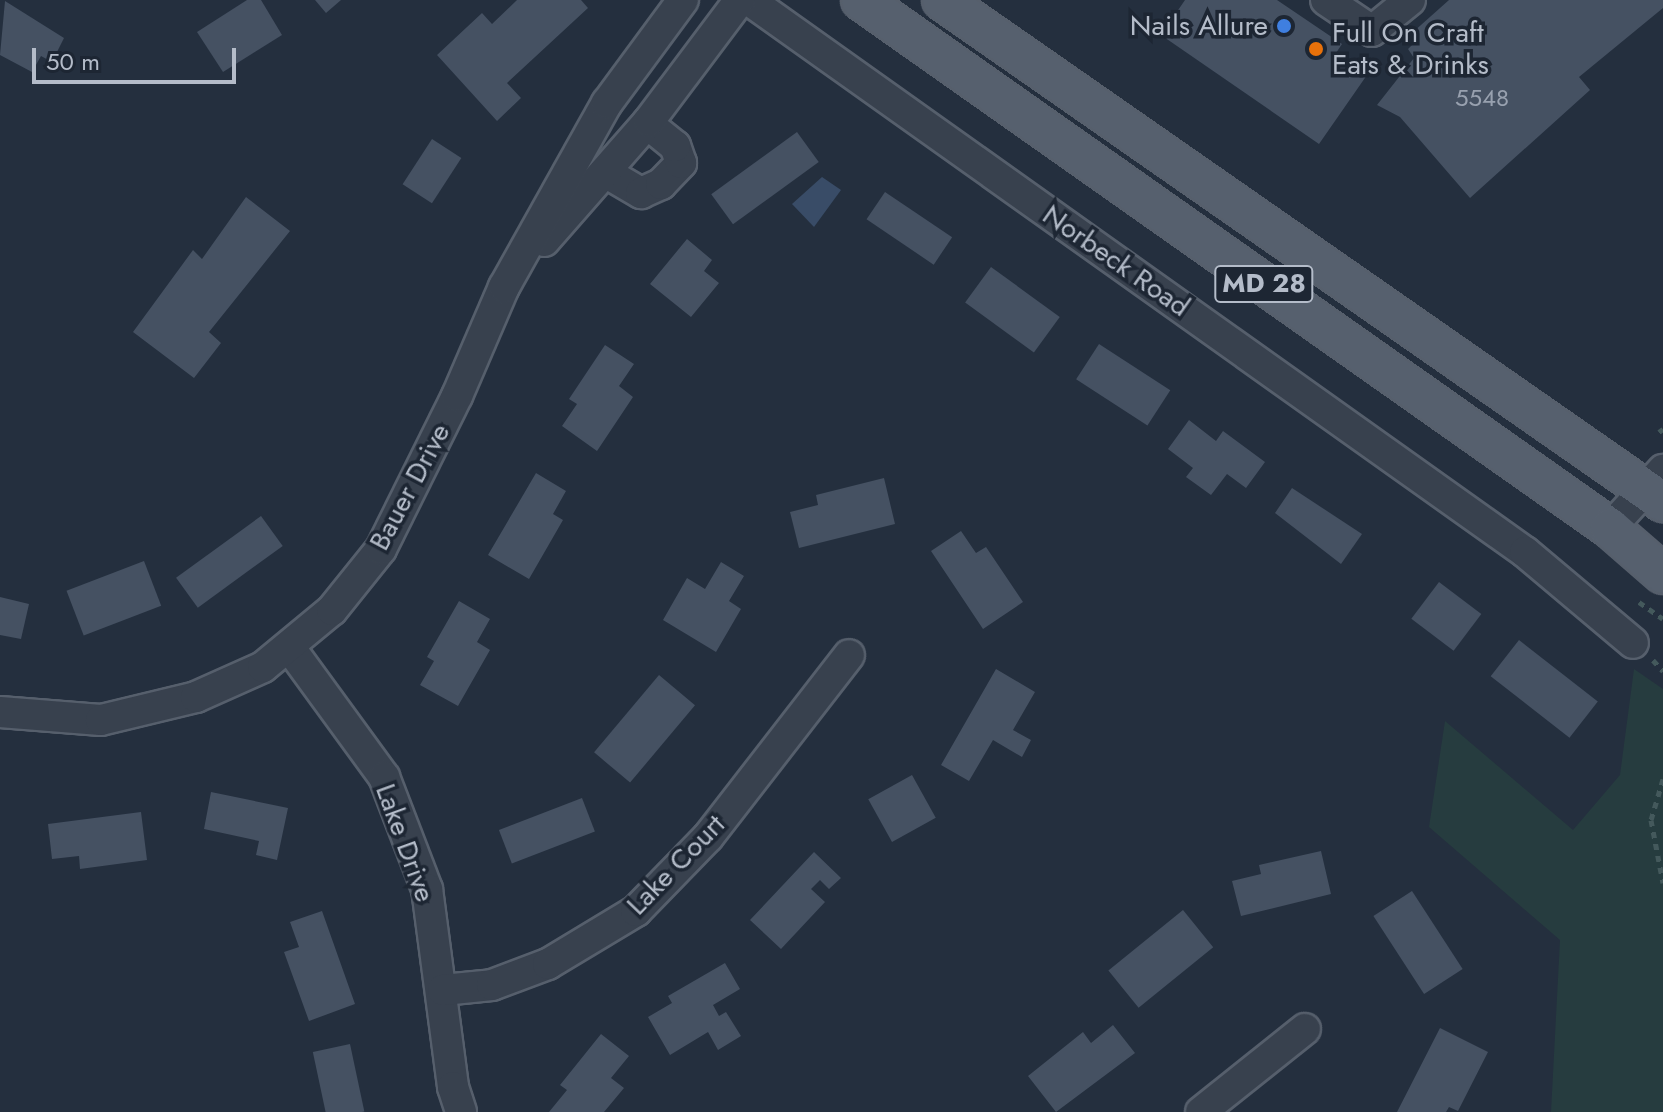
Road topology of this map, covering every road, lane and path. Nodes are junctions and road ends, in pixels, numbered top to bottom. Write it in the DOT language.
graph roads {
  1 [pos="683,0"];
  2 [pos="740,0"];
  3 [pos="749,0"];
  4 [pos="861,0"];
  5 [pos="942,0"];
  6 [pos="1326,0"];
  7 [pos="1410,0"];
  8 [pos="647,123"];
  9 [pos="605,172"];
  10 [pos="504,287"];
  11 [pos="1657,486"];
  12 [pos="1610,528"];
  13 [pos="1651,588"];
  14 [pos="1663,619"];
  15 [pos="1633,643"];
  16 [pos="290,648"];
  17 [pos="849,655"];
  18 [pos="0,712"];
  19 [pos="1663,779"];
  20 [pos="1663,883"];
  21 [pos="443,990"];
  22 [pos="1305,1029"];
  23 [pos="461,1112"];
  24 [pos="1201,1112"];
  1 -- 10 [label="street, Bauer Drive"];
  2 -- 8 [label="street, Bauer Drive"];
  3 -- 15 [label="street, Norbeck Road"];
  4 -- 12 [label="main road, MD 28"];
  5 -- 11 [label="main road, MD 28"];
  6 -- 7 [label="street"];
  8 -- 9 [label="street, Bauer Drive"];
  8 -- 9 [label="street"];
  9 -- 10 [label="street, Bauer Drive"];
  10 -- 16 [label="street, Bauer Drive"];
  11 -- 12 [label="street"];
  12 -- 13 [label="main road, MD 28"];
  13 -- 14 [label="path"];
  16 -- 18 [label="street, Bauer Drive"];
  16 -- 21 [label="street, Lake Drive"];
  17 -- 21 [label="street, Lake Court"];
  19 -- 20 [label="path"];
  21 -- 23 [label="street, Lake Drive"];
  22 -- 24 [label="street"];
}
